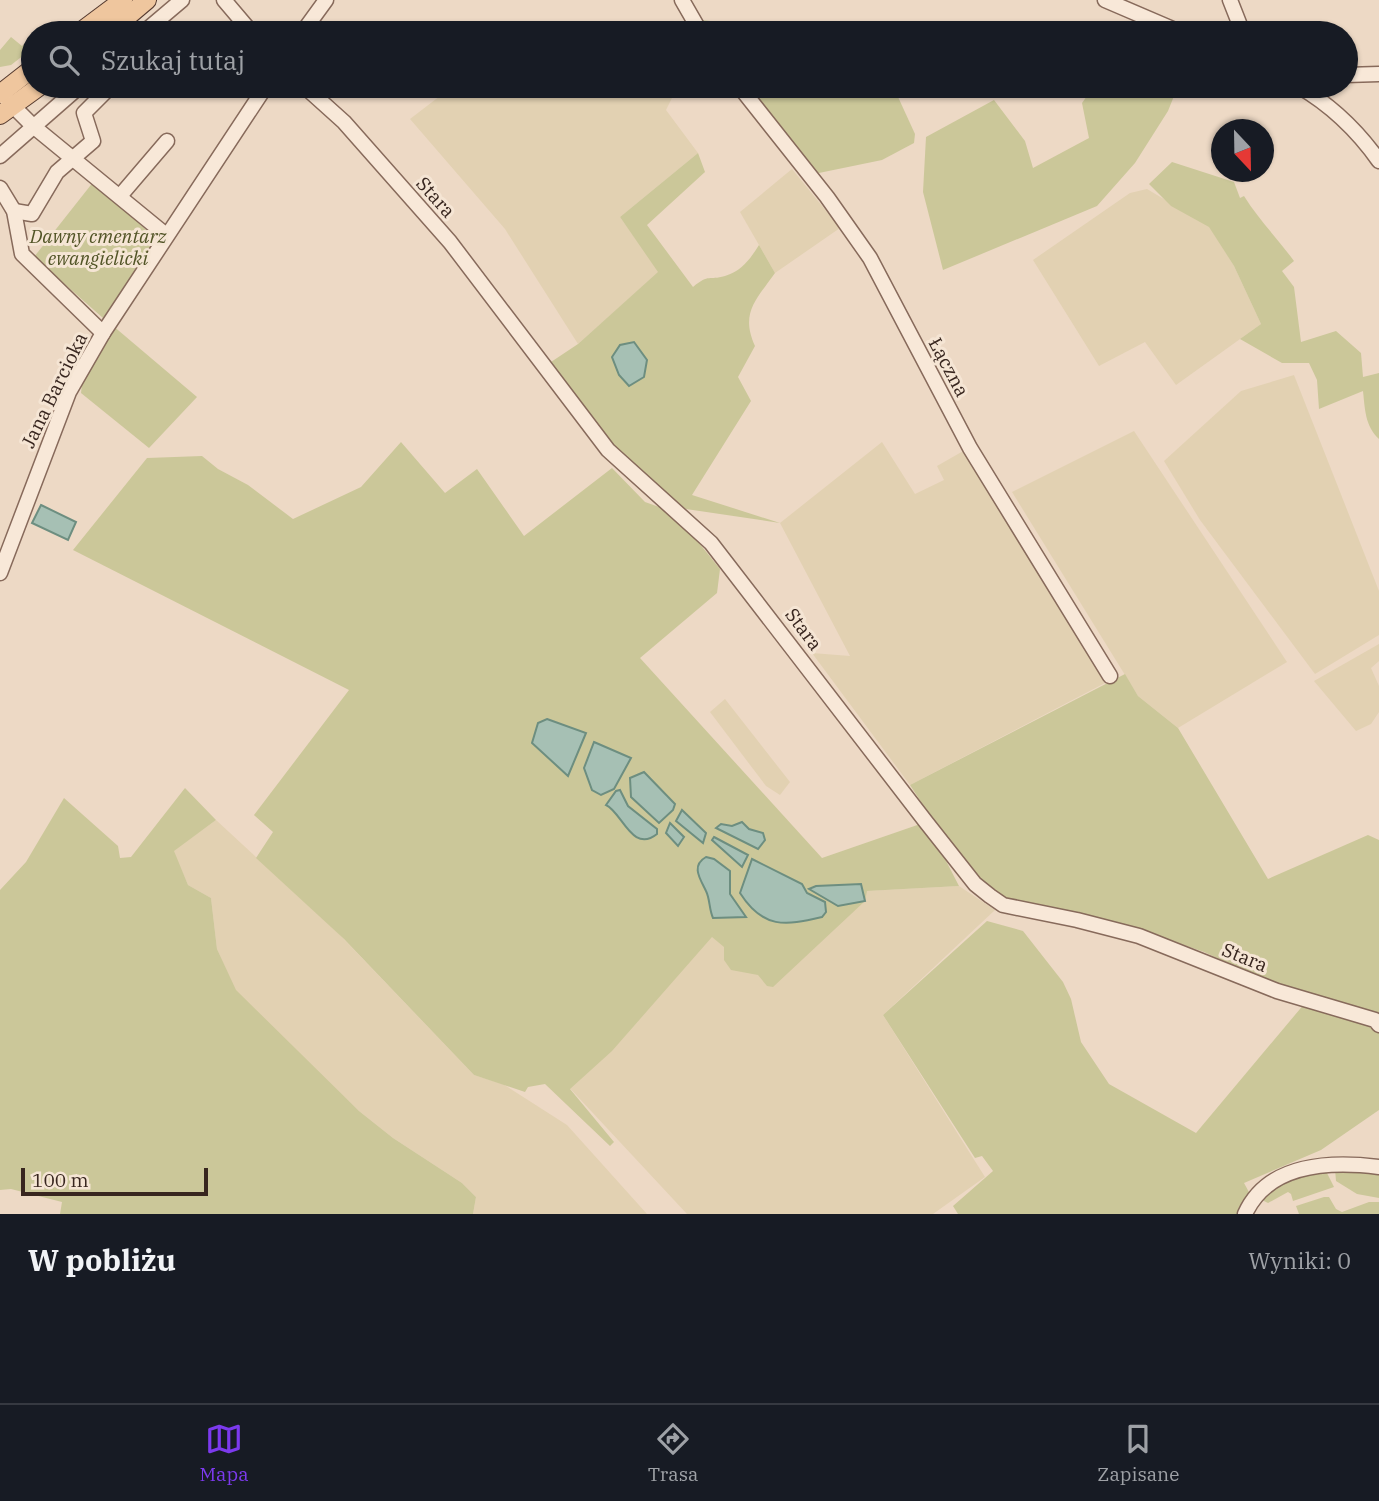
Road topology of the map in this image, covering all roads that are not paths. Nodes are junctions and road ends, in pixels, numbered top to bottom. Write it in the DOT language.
graph roads {
  1 [pos="123,0"];
  2 [pos="148,0"];
  3 [pos="182,0"];
  4 [pos="224,0"];
  5 [pos="326,0"];
  6 [pos="682,0"];
  7 [pos="1105,0"];
  8 [pos="1230,0"];
  9 [pos="95,21"];
  10 [pos="123,21"];
  11 [pos="157,21"];
  12 [pos="242,21"];
  13 [pos="311,21"];
  14 [pos="694,21"];
  15 [pos="1154,21"];
  16 [pos="1238,21"];
  17 [pos="1379,74"];
  18 [pos="1358,75"];
  19 [pos="21,80"];
  20 [pos="21,92"];
  21 [pos="66,98"];
  22 [pos="99,98"];
  23 [pos="257,98"];
  24 [pos="317,98"];
  25 [pos="748,98"];
  26 [pos="1319,98"];
  27 [pos="2,99"];
  28 [pos="33,126"];
  29 [pos="167,141"];
  30 [pos="0,156"];
  31 [pos="71,157"];
  32 [pos="1379,161"];
  33 [pos="0,188"];
  34 [pos="120,196"];
  35 [pos="14,211"];
  36 [pos="166,235"];
  37 [pos="103,333"];
  38 [pos="0,573"];
  39 [pos="1110,676"];
  40 [pos="1379,1025"];
  41 [pos="1379,1167"];
  42 [pos="1245,1214"];
  1 -- 9 [label="main road"];
  2 -- 10 [label="main road"];
  3 -- 11 [label="street"];
  4 -- 12 [label="street"];
  5 -- 13 [label="street"];
  6 -- 14 [label="street"];
  7 -- 15 [label="street"];
  8 -- 16 [label="street"];
  17 -- 18 [label="street"];
  19 -- 27 [label="main road"];
  20 -- 27 [label="main road"];
  21 -- 28 [label="street"];
  22 -- 31 [label="street"];
  23 -- 36 [label="street, Jana Barcioka"];
  24 -- 40 [label="street, Stara"];
  25 -- 39 [label="street, Łączna"];
  26 -- 32 [label="street"];
  27 -- 28 [label="street"];
  28 -- 30 [label="street"];
  28 -- 31 [label="street"];
  29 -- 34 [label="street"];
  31 -- 34 [label="street"];
  31 -- 35 [label="street"];
  33 -- 35 [label="street"];
  34 -- 36 [label="street"];
  35 -- 37 [label="street"];
  36 -- 37 [label="street, Jana Barcioka"];
  37 -- 38 [label="street, Jana Barcioka"];
  41 -- 42 [label="street"];
}
